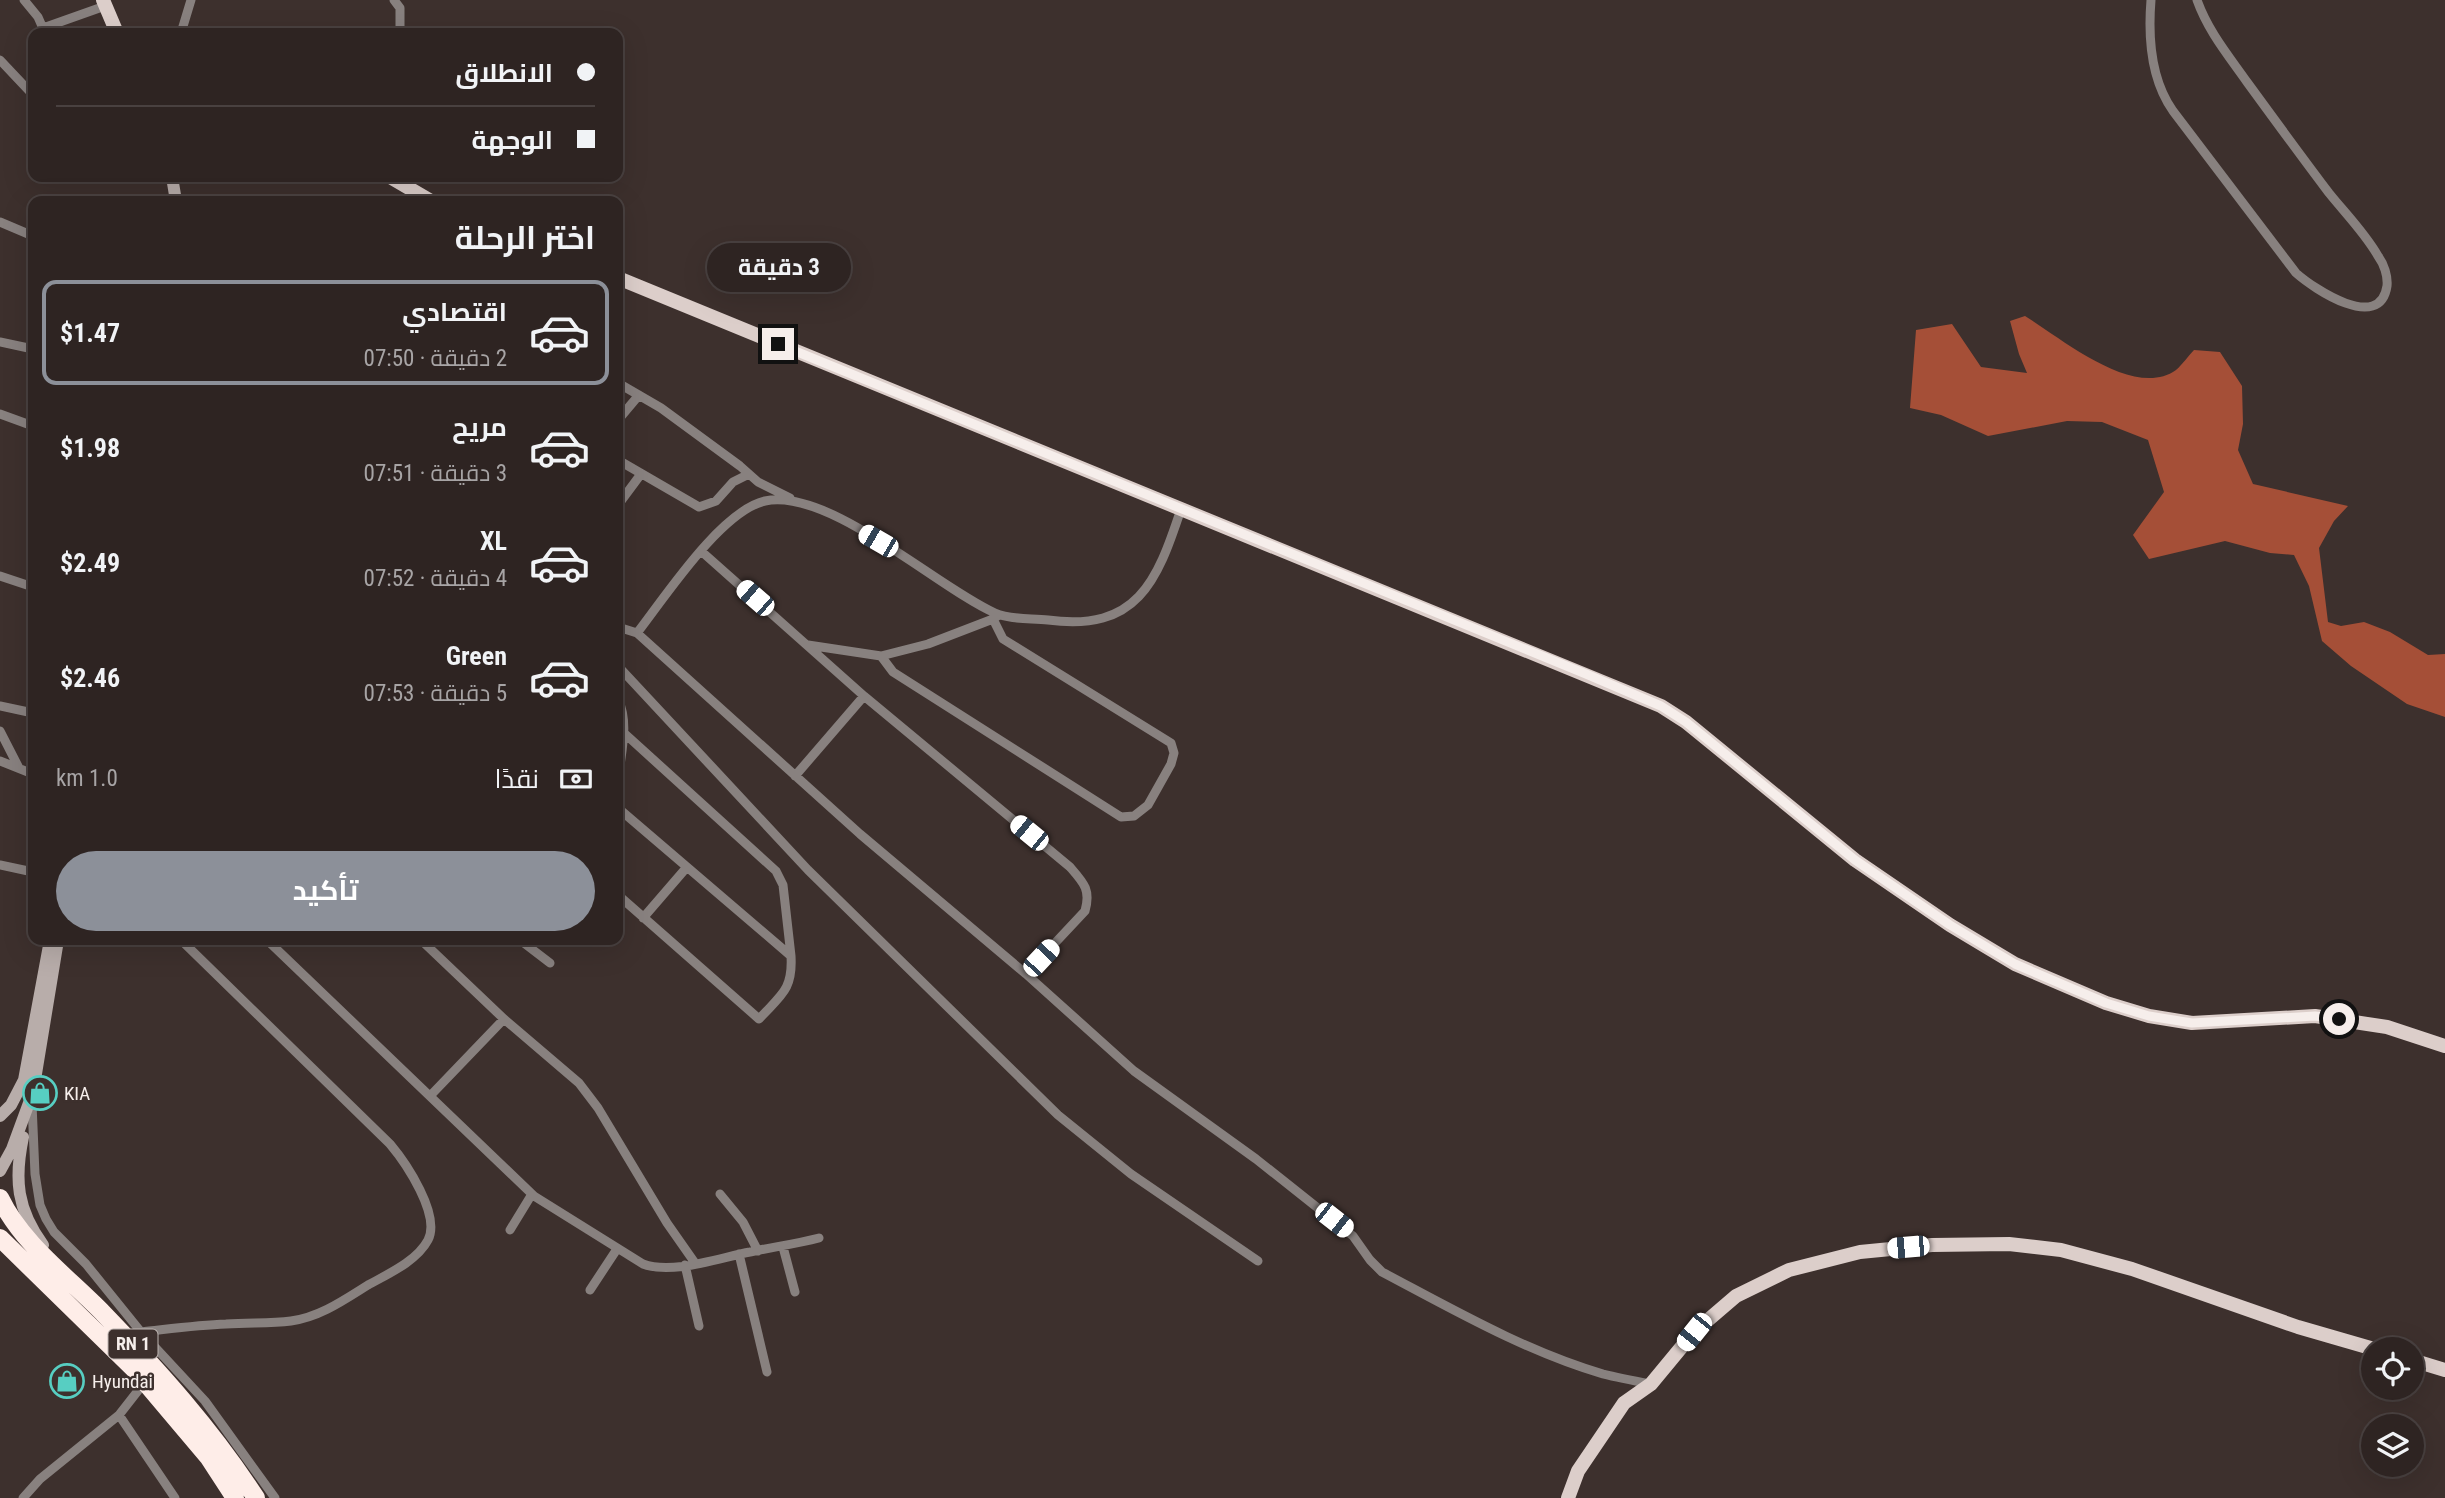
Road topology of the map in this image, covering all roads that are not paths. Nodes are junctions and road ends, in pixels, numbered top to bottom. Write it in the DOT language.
graph roads {
  1 [pos="24,0"];
  2 [pos="191,0"];
  3 [pos="407,0"];
  4 [pos="2151,0"];
  5 [pos="2197,0"];
  6 [pos="104,3"];
  7 [pos="397,4"];
  8 [pos="43,28"];
  9 [pos="50,28"];
  10 [pos="115,28"];
  11 [pos="183,28"];
  12 [pos="399,28"];
  13 [pos="0,60"];
  14 [pos="28,90"];
  15 [pos="399,182"];
  16 [pos="423,196"];
  17 [pos="0,222"];
  18 [pos="28,234"];
  19 [pos="623,280"];
  20 [pos="0,342"];
  21 [pos="28,348"];
  22 [pos="623,386"];
  23 [pos="639,395"];
  24 [pos="0,414"];
  25 [pos="623,414"];
  26 [pos="28,424"];
  27 [pos="623,463"];
  28 [pos="641,474"];
  29 [pos="749,474"];
  30 [pos="623,498"];
  31 [pos="797,502"];
  32 [pos="1181,509"];
  33 [pos="701,551"];
  34 [pos="0,576"];
  35 [pos="28,585"];
  36 [pos="996,617"];
  37 [pos="623,629"];
  38 [pos="637,633"];
  39 [pos="808,645"];
  40 [pos="881,656"];
  41 [pos="623,671"];
  42 [pos="864,696"];
  43 [pos="0,706"];
  44 [pos="28,712"];
  45 [pos="0,731"];
  46 [pos="623,739"];
  47 [pos="0,761"];
  48 [pos="19,768"];
  49 [pos="28,772"];
  50 [pos="796,776"];
  51 [pos="623,812"];
  52 [pos="0,865"];
  53 [pos="687,867"];
  54 [pos="28,871"];
  55 [pos="623,900"];
  56 [pos="643,918"];
  57 [pos="49,945"];
  58 [pos="57,945"];
  59 [pos="186,945"];
  60 [pos="272,945"];
  61 [pos="426,945"];
  62 [pos="527,945"];
  63 [pos="791,956"];
  64 [pos="550,963"];
  65 [pos="1026,974"];
  66 [pos="504,1019"];
  67 [pos="2445,1046"];
  68 [pos="33,1092"];
  69 [pos="430,1096"];
  70 [pos="0,1115"];
  71 [pos="0,1171"];
  72 [pos="532,1194"];
  73 [pos="720,1194"];
  74 [pos="0,1198"];
  75 [pos="510,1230"];
  76 [pos="0,1238"];
  77 [pos="819,1238"];
  78 [pos="783,1247"];
  79 [pos="617,1249"];
  80 [pos="758,1251"];
  81 [pos="739,1254"];
  82 [pos="1258,1261"];
  83 [pos="690,1264"];
  84 [pos="74,1283"];
  85 [pos="590,1290"];
  86 [pos="795,1292"];
  87 [pos="699,1326"];
  88 [pos="141,1332"];
  89 [pos="2361,1345"];
  90 [pos="2424,1364"];
  91 [pos="2445,1370"];
  92 [pos="767,1372"];
  93 [pos="144,1382"];
  94 [pos="1651,1384"];
  95 [pos="119,1415"];
  96 [pos="23,1498"];
  97 [pos="175,1498"];
  98 [pos="235,1498"];
  99 [pos="256,1498"];
  100 [pos="275,1498"];
  101 [pos="1569,1498"];
  1 -- 8 [label="street"];
  2 -- 11 [label="street"];
  3 -- 7 [label="street"];
  4 -- 5 [label="street"];
  6 -- 9 [label="street"];
  6 -- 10 [label="main road"];
  7 -- 12 [label="street"];
  13 -- 14 [label="street"];
  15 -- 16 [label="main road"];
  17 -- 18 [label="street"];
  19 -- 32 [label="main road"];
  20 -- 21 [label="street"];
  22 -- 23 [label="street"];
  23 -- 25 [label="street"];
  23 -- 29 [label="street"];
  24 -- 26 [label="street"];
  27 -- 28 [label="street"];
  28 -- 29 [label="street"];
  28 -- 30 [label="street"];
  29 -- 31 [label="street"];
  31 -- 33 [label="street"];
  31 -- 36 [label="street"];
  32 -- 36 [label="street"];
  32 -- 67 [label="main road"];
  33 -- 38 [label="street"];
  33 -- 39 [label="street"];
  34 -- 35 [label="street"];
  36 -- 40 [label="street"];
  36 -- 40 [label="street"];
  37 -- 38 [label="street"];
  38 -- 50 [label="street"];
  39 -- 40 [label="street"];
  39 -- 42 [label="street"];
  41 -- 82 [label="street"];
  42 -- 50 [label="street"];
  42 -- 65 [label="street"];
  43 -- 44 [label="street"];
  45 -- 48 [label="street"];
  46 -- 63 [label="street"];
  47 -- 48 [label="street"];
  48 -- 49 [label="street"];
  50 -- 65 [label="street"];
  51 -- 53 [label="street"];
  52 -- 54 [label="street"];
  53 -- 56 [label="street"];
  53 -- 63 [label="street"];
  55 -- 56 [label="street"];
  56 -- 63 [label="street"];
  57 -- 70 [label="main road"];
  58 -- 68 [label="main road"];
  59 -- 88 [label="street"];
  60 -- 69 [label="street"];
  61 -- 66 [label="street"];
  62 -- 64 [label="street"];
  65 -- 94 [label="street"];
  66 -- 69 [label="street"];
  66 -- 83 [label="street"];
  68 -- 71 [label="main road"];
  68 -- 84 [label="main road"];
  68 -- 88 [label="street"];
  69 -- 72 [label="street"];
  72 -- 75 [label="street"];
  72 -- 79 [label="street"];
  73 -- 80 [label="street"];
  74 -- 84 [label="highway, RN 1"];
  76 -- 93 [label="highway, RN 1"];
  77 -- 78 [label="street"];
  78 -- 80 [label="street"];
  78 -- 86 [label="street"];
  79 -- 83 [label="street"];
  79 -- 85 [label="street"];
  80 -- 81 [label="street"];
  81 -- 83 [label="street"];
  81 -- 92 [label="street"];
  83 -- 87 [label="street"];
  84 -- 99 [label="highway, RN 1"];
  88 -- 100 [label="street"];
  89 -- 94 [label="main road"];
  90 -- 91 [label="main road"];
  93 -- 95 [label="street"];
  93 -- 98 [label="highway, RN 1"];
  94 -- 101 [label="main road"];
  95 -- 96 [label="street"];
  95 -- 97 [label="street"];
}
